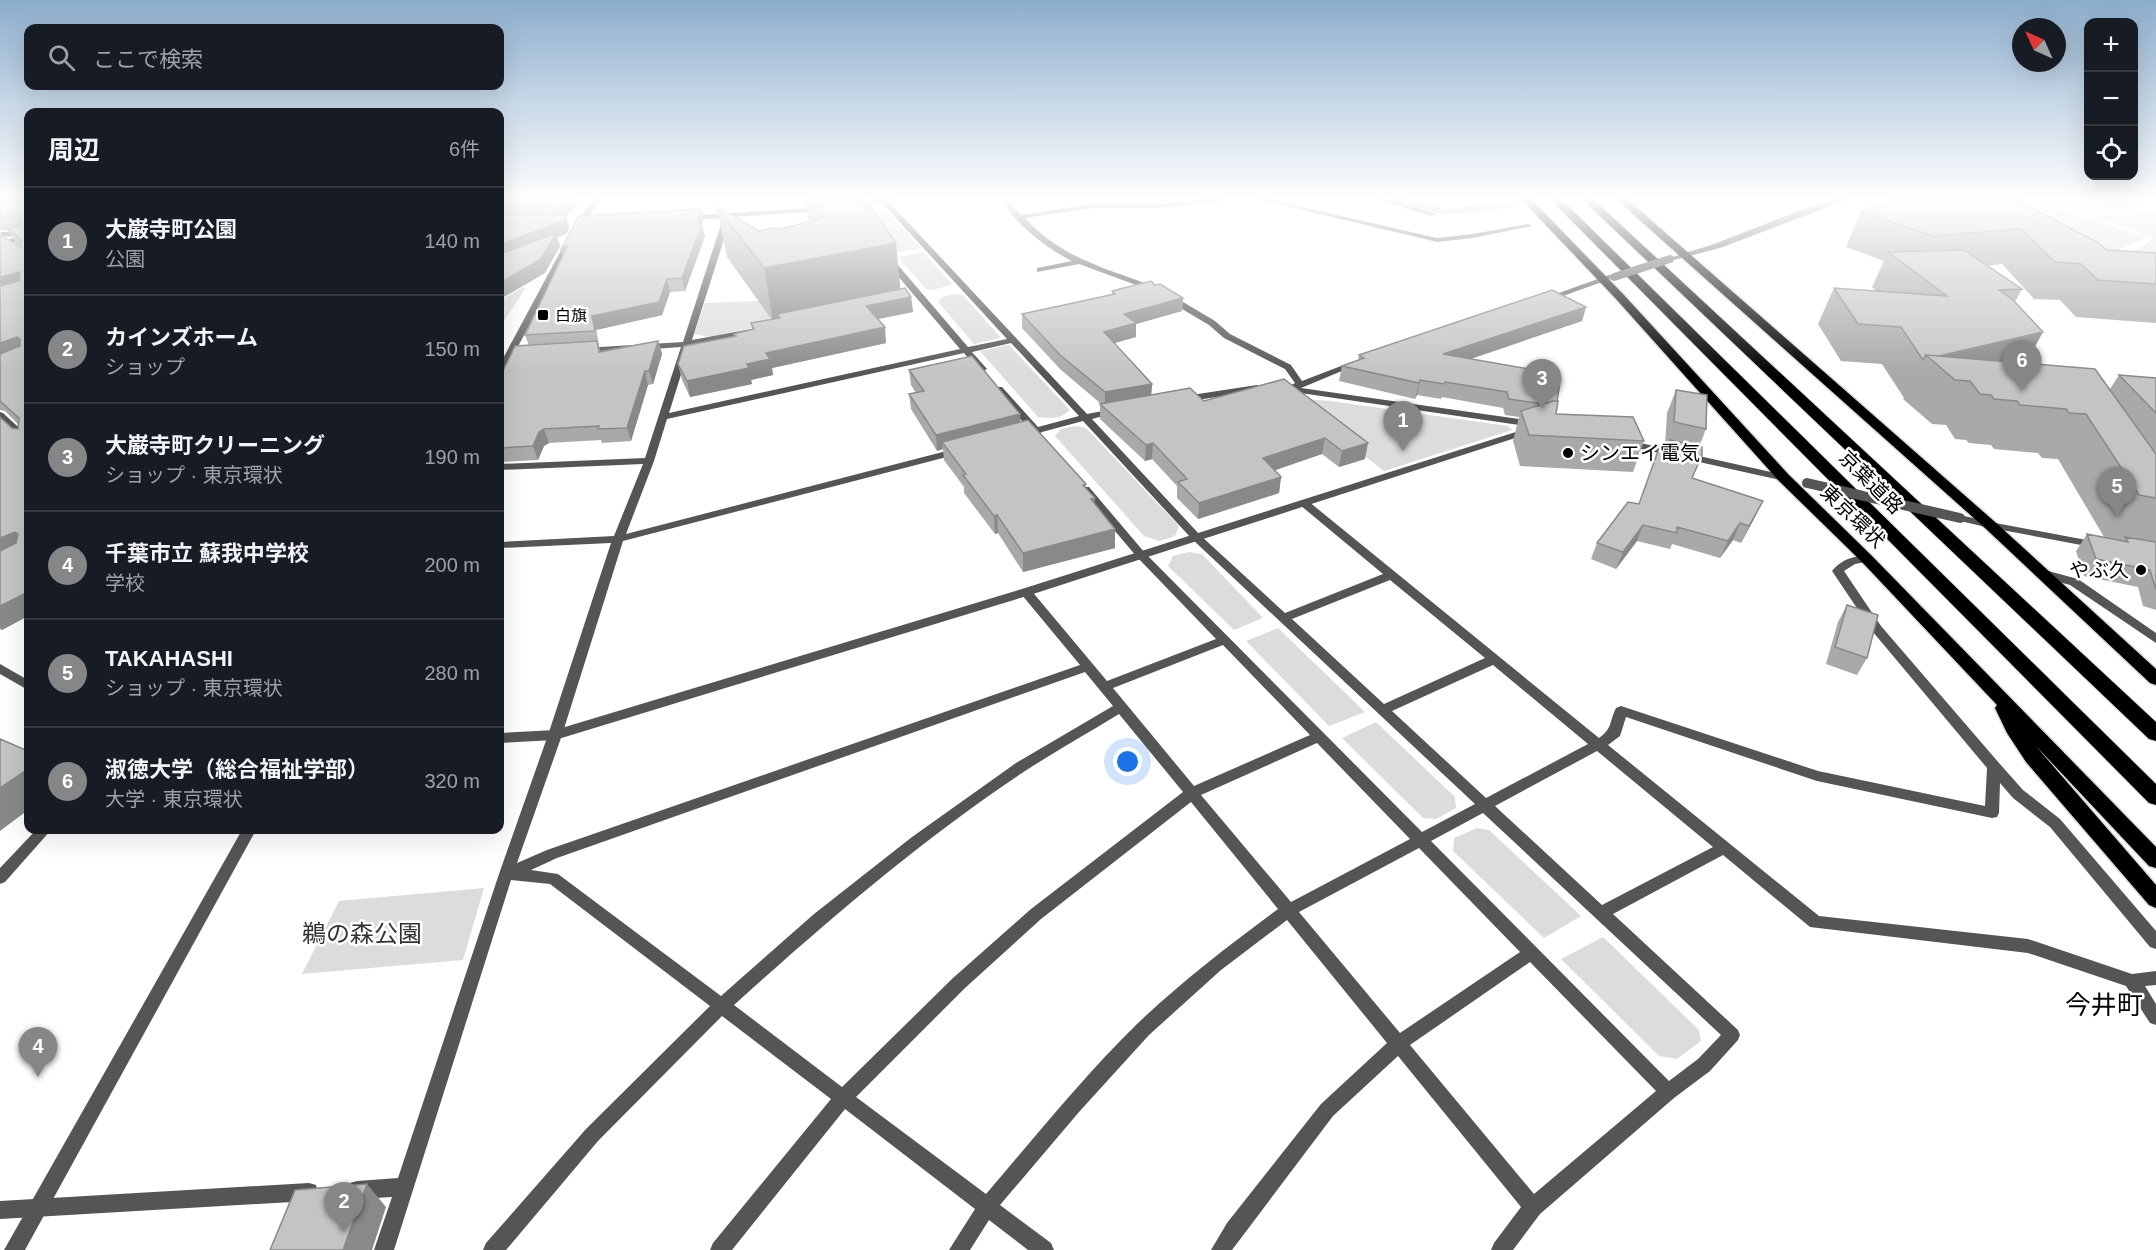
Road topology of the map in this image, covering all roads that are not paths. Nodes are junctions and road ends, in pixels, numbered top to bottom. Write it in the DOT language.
graph roads {
  1 [pos="561,257"];
  2 [pos="713,257"];
  3 [pos="887,257"];
  4 [pos="939,257"];
  5 [pos="1071,257"];
  6 [pos="1585,257"];
  7 [pos="1614,257"];
  8 [pos="1649,257"];
  9 [pos="1673,257"];
  10 [pos="1679,257"];
  11 [pos="1079,262"];
  12 [pos="1040,270"];
  13 [pos="1608,278"];
  14 [pos="921,295"];
  15 [pos="910,298"];
  16 [pos="1538,302"];
  17 [pos="764,329"];
  18 [pos="1012,340"];
  19 [pos="685,344"];
  20 [pos="965,350"];
  21 [pos="576,351"];
  22 [pos="504,354"];
  23 [pos="519,355"];
  24 [pos="504,356"];
  25 [pos="1363,361"];
  26 [pos="1295,386"];
  27 [pos="1173,401"];
  28 [pos="1129,408"];
  29 [pos="0,415"];
  30 [pos="663,417"];
  31 [pos="1086,418"];
  32 [pos="1036,430"];
  33 [pos="24,436"];
  34 [pos="1014,436"];
  35 [pos="1043,439"];
  36 [pos="1614,440"];
  37 [pos="972,448"];
  38 [pos="649,461"];
  39 [pos="504,467"];
  40 [pos="1784,478"];
  41 [pos="1081,484"];
  42 [pos="1304,503"];
  43 [pos="1990,525"];
  44 [pos="1196,537"];
  45 [pos="618,539"];
  46 [pos="504,545"];
  47 [pos="2111,547"];
  48 [pos="1141,555"];
  49 [pos="1867,559"];
  50 [pos="2041,573"];
  51 [pos="1392,575"];
  52 [pos="1026,592"];
  53 [pos="1283,618"];
  54 [pos="2156,639"];
  55 [pos="1225,640"];
  56 [pos="1494,659"];
  57 [pos="1088,667"];
  58 [pos="0,668"];
  59 [pos="2156,679"];
  60 [pos="24,683"];
  61 [pos="1104,687"];
  62 [pos="2000,697"];
  63 [pos="1121,707"];
  64 [pos="1383,710"];
  65 [pos="2156,734"];
  66 [pos="555,735"];
  67 [pos="1320,736"];
  68 [pos="504,738"];
  69 [pos="1598,745"];
  70 [pos="1994,767"];
  71 [pos="1192,793"];
  72 [pos="2156,797"];
  73 [pos="1485,806"];
  74 [pos="41,834"];
  75 [pos="247,834"];
  76 [pos="1422,839"];
  77 [pos="1724,848"];
  78 [pos="2156,860"];
  79 [pos="506,874"];
  80 [pos="0,878"];
  81 [pos="2156,899"];
  82 [pos="1289,910"];
  83 [pos="1601,913"];
  84 [pos="2156,942"];
  85 [pos="1532,952"];
  86 [pos="2156,978"];
  87 [pos="2133,981"];
  88 [pos="720,1007"];
  89 [pos="2156,1018"];
  90 [pos="1397,1045"];
  91 [pos="1668,1092"];
  92 [pos="842,1099"];
  93 [pos="406,1187"];
  94 [pos="987,1207"];
  95 [pos="1533,1207"];
  96 [pos="36,1208"];
  97 [pos="0,1210"];
  98 [pos="14,1250"];
  99 [pos="384,1250"];
  100 [pos="493,1250"];
  101 [pos="720,1250"];
  102 [pos="959,1250"];
  103 [pos="1044,1250"];
  104 [pos="1221,1250"];
  105 [pos="1501,1250"];
  1 -- 22 [label="street"];
  2 -- 19 [label="street"];
  3 -- 14 [label="street"];
  4 -- 18 [label="street"];
  5 -- 11 [label="street"];
  6 -- 13 [label="highway, 東京環状"];
  7 -- 72 [label="highway, 京葉道路"];
  8 -- 65 [label="highway, 京葉道路"];
  9 -- 13 [label="street, bridge"];
  10 -- 43 [label="highway"];
  11 -- 12 [label="street"];
  11 -- 26 [label="street"];
  13 -- 16 [label="street"];
  13 -- 40 [label="highway, 東京環状"];
  14 -- 15 [label="street"];
  14 -- 20 [label="street"];
  17 -- 19 [label="street"];
  18 -- 20 [label="street"];
  18 -- 31 [label="street"];
  19 -- 21 [label="street"];
  19 -- 30 [label="street"];
  20 -- 30 [label="street"];
  20 -- 32 [label="street"];
  23 -- 24 [label="street"];
  25 -- 26 [label="street"];
  26 -- 27 [label="street"];
  26 -- 42 [label="street"];
  28 -- 31 [label="street"];
  29 -- 33 [label="street"];
  30 -- 38 [label="street"];
  31 -- 32 [label="street"];
  31 -- 44 [label="street"];
  32 -- 34 [label="street"];
  32 -- 35 [label="street"];
  36 -- 40 [label="street"];
  37 -- 45 [label="street"];
  38 -- 39 [label="street"];
  38 -- 45 [label="street"];
  40 -- 43 [label="street, bridge"];
  40 -- 49 [label="highway, 東京環状"];
  41 -- 48 [label="street"];
  42 -- 44 [label="street"];
  42 -- 51 [label="street"];
  43 -- 47 [label="street"];
  43 -- 50 [label="highway"];
  44 -- 48 [label="street"];
  44 -- 53 [label="street"];
  45 -- 46 [label="street"];
  45 -- 66 [label="street"];
  48 -- 52 [label="street"];
  48 -- 55 [label="street"];
  49 -- 62 [label="highway, 東京環状"];
  49 -- 70 [label="street"];
  50 -- 54 [label="street"];
  50 -- 59 [label="highway"];
  51 -- 53 [label="street"];
  51 -- 56 [label="street"];
  52 -- 57 [label="street"];
  52 -- 66 [label="street"];
  53 -- 64 [label="street"];
  55 -- 61 [label="street"];
  55 -- 67 [label="street"];
  56 -- 64 [label="street"];
  56 -- 69 [label="street"];
  57 -- 61 [label="street"];
  57 -- 79 [label="street"];
  58 -- 60 [label="street"];
  61 -- 63 [label="street"];
  62 -- 78 [label="highway, 東京環状"];
  62 -- 81 [label="highway"];
  63 -- 71 [label="street"];
  63 -- 88 [label="street"];
  64 -- 73 [label="street"];
  66 -- 68 [label="street"];
  66 -- 79 [label="street"];
  67 -- 71 [label="street"];
  67 -- 76 [label="street"];
  69 -- 70 [label="street"];
  69 -- 73 [label="street"];
  69 -- 77 [label="street"];
  70 -- 84 [label="street"];
  71 -- 82 [label="street"];
  71 -- 92 [label="street"];
  73 -- 76 [label="street"];
  73 -- 83 [label="street"];
  74 -- 80 [label="street"];
  75 -- 96 [label="street"];
  76 -- 82 [label="street"];
  76 -- 85 [label="street"];
  77 -- 83 [label="street"];
  77 -- 87 [label="street"];
  79 -- 88 [label="street"];
  79 -- 93 [label="street"];
  82 -- 90 [label="street"];
  82 -- 94 [label="street"];
  83 -- 91 [label="street"];
  85 -- 90 [label="street"];
  85 -- 91 [label="street"];
  86 -- 87 [label="street"];
  87 -- 89 [label="street"];
  88 -- 92 [label="street"];
  88 -- 100 [label="street"];
  90 -- 95 [label="street"];
  90 -- 104 [label="street"];
  91 -- 95 [label="street"];
  92 -- 94 [label="street"];
  92 -- 101 [label="street"];
  93 -- 96 [label="street"];
  93 -- 99 [label="street"];
  94 -- 102 [label="street"];
  94 -- 103 [label="street"];
  95 -- 105 [label="street"];
  96 -- 97 [label="street"];
  96 -- 98 [label="street"];
}
